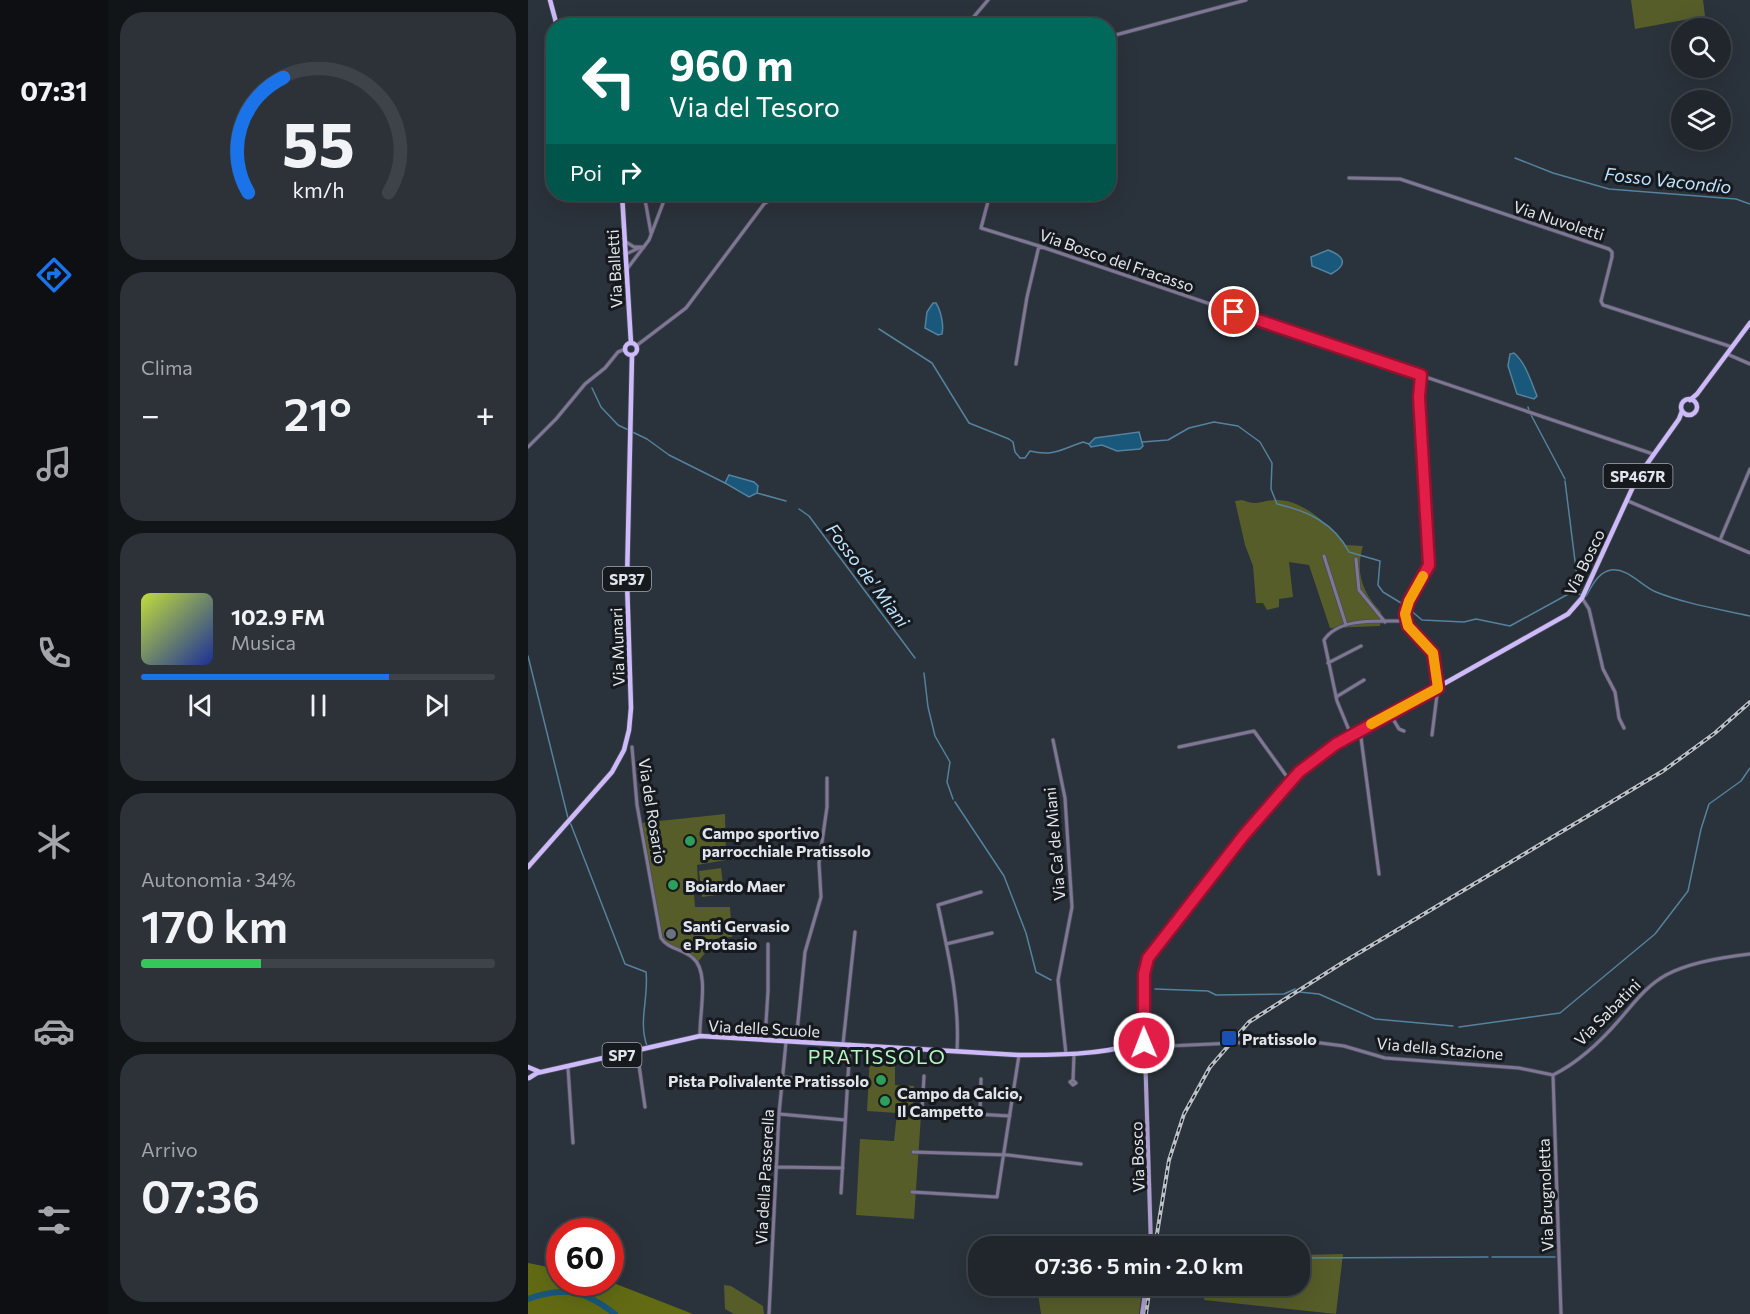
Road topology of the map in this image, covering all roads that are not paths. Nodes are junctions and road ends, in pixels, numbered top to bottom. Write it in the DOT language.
graph roads {
  1 [pos="550,0"];
  2 [pos="988,0"];
  3 [pos="1246,0"];
  4 [pos="555,18"];
  5 [pos="973,18"];
  6 [pos="1116,35"];
  7 [pos="1349,178"];
  8 [pos="622,201"];
  9 [pos="645,201"];
  10 [pos="664,201"];
  11 [pos="768,201"];
  12 [pos="988,201"];
  13 [pos="651,235"];
  14 [pos="625,242"];
  15 [pos="1039,246"];
  16 [pos="642,248"];
  17 [pos="625,255"];
  18 [pos="626,270"];
  19 [pos="1750,323"];
  20 [pos="631,343"];
  21 [pos="636,346"];
  22 [pos="1732,347"];
  23 [pos="625,349"];
  24 [pos="1727,354"];
  25 [pos="632,355"];
  26 [pos="1016,364"];
  27 [pos="1750,364"];
  28 [pos="1421,375"];
  29 [pos="1697,394"];
  30 [pos="1690,400"];
  31 [pos="1695,403"];
  32 [pos="1682,411"];
  33 [pos="1687,415"];
  34 [pos="1679,419"];
  35 [pos="528,447"];
  36 [pos="1653,454"];
  37 [pos="1750,469"];
  38 [pos="1626,500"];
  39 [pos="1720,540"];
  40 [pos="1750,553"];
  41 [pos="1324,556"];
  42 [pos="1356,559"];
  43 [pos="1583,595"];
  44 [pos="1406,621"];
  45 [pos="1384,622"];
  46 [pos="1346,625"];
  47 [pos="1361,646"];
  48 [pos="1328,663"];
  49 [pos="1364,680"];
  50 [pos="1437,688"];
  51 [pos="1336,697"];
  52 [pos="1390,714"];
  53 [pos="1624,728"];
  54 [pos="1360,730"];
  55 [pos="1404,731"];
  56 [pos="1432,735"];
  57 [pos="1351,736"];
  58 [pos="1053,740"];
  59 [pos="632,747"];
  60 [pos="1179,747"];
  61 [pos="827,778"];
  62 [pos="1290,781"];
  63 [pos="528,867"];
  64 [pos="1380,874"];
  65 [pos="981,892"];
  66 [pos="855,932"];
  67 [pos="992,933"];
  68 [pos="768,944"];
  69 [pos="946,944"];
  70 [pos="1750,954"];
  71 [pos="1144,1023"];
  72 [pos="700,1036"];
  73 [pos="765,1039"];
  74 [pos="786,1042"];
  75 [pos="796,1042"];
  76 [pos="1135,1043"];
  77 [pos="843,1044"];
  78 [pos="850,1044"];
  79 [pos="1124,1047"];
  80 [pos="1145,1047"];
  81 [pos="637,1051"];
  82 [pos="957,1051"];
  83 [pos="1136,1052"];
  84 [pos="1074,1053"];
  85 [pos="1066,1054"];
  86 [pos="1019,1055"];
  87 [pos="528,1067"];
  88 [pos="1146,1067"];
  89 [pos="568,1068"];
  90 [pos="543,1073"];
  91 [pos="1553,1075"];
  92 [pos="924,1076"];
  93 [pos="783,1077"];
  94 [pos="529,1079"];
  95 [pos="981,1079"];
  96 [pos="1073,1080"];
  97 [pos="848,1083"];
  98 [pos="645,1107"];
  99 [pos="916,1110"];
  100 [pos="922,1111"];
  101 [pos="779,1114"];
  102 [pos="980,1115"];
  103 [pos="1010,1116"];
  104 [pos="845,1120"];
  105 [pos="573,1143"];
  106 [pos="913,1152"];
  107 [pos="1004,1155"];
  108 [pos="1081,1164"];
  109 [pos="776,1167"];
  110 [pos="843,1168"];
  111 [pos="912,1192"];
  112 [pos="841,1193"];
  113 [pos="1151,1236"];
  114 [pos="1145,1296"];
  115 [pos="769,1314"];
  116 [pos="1142,1314"];
  117 [pos="1561,1314"];
  1 -- 4 [label="main road"];
  2 -- 5 [label="street"];
  3 -- 6 [label="street"];
  7 -- 22 [label="street, Via Nuvoletti"];
  8 -- 14 [label="main road, Via Balletti"];
  9 -- 13 [label="street"];
  10 -- 13 [label="street"];
  11 -- 21 [label="street"];
  12 -- 15 [label="street, Via Bosco del Fracasso"];
  13 -- 16 [label="street"];
  14 -- 16 [label="street"];
  14 -- 17 [label="main road, Via Balletti"];
  15 -- 26 [label="street"];
  15 -- 28 [label="street, Via Bosco del Fracasso"];
  16 -- 17 [label="street"];
  16 -- 18 [label="street"];
  17 -- 18 [label="main road, Via Balletti"];
  18 -- 20 [label="main road, Via Balletti"];
  19 -- 22 [label="main road, Via Bosco / SP467R"];
  20 -- 21 [label="main road"];
  20 -- 23 [label="main road"];
  21 -- 25 [label="main road, Via Munari / SP37"];
  22 -- 24 [label="main road, Via Bosco / SP467R"];
  23 -- 25 [label="main road"];
  23 -- 35 [label="street"];
  24 -- 27 [label="street"];
  24 -- 29 [label="main road, Via Bosco / SP467R"];
  25 -- 63 [label="main road, Via Munari / SP37"];
  28 -- 36 [label="street, Via Bosco del Fracasso"];
  28 -- 44 [label="street"];
  29 -- 30 [label="main road, Via Bosco / SP467R"];
  29 -- 31 [label="main road, Via Bosco / SP467R"];
  30 -- 31 [label="main road"];
  30 -- 32 [label="main road, Via Bosco / SP467R"];
  31 -- 33 [label="main road, Via Bosco / SP467R"];
  32 -- 33 [label="main road"];
  32 -- 34 [label="main road, Via Bosco / SP467R"];
  33 -- 34 [label="main road, Via Bosco / SP467R"];
  34 -- 36 [label="main road, Via Bosco / SP467R"];
  36 -- 38 [label="main road, Via Bosco / SP467R"];
  37 -- 39 [label="street"];
  38 -- 39 [label="street"];
  38 -- 43 [label="main road, Via Bosco / SP467R"];
  39 -- 40 [label="street"];
  41 -- 46 [label="street"];
  42 -- 45 [label="street"];
  43 -- 50 [label="main road, Via Bosco / SP467R"];
  43 -- 53 [label="street"];
  44 -- 45 [label="street"];
  44 -- 50 [label="street"];
  45 -- 46 [label="street"];
  46 -- 48 [label="street"];
  47 -- 48 [label="street"];
  48 -- 51 [label="street"];
  49 -- 51 [label="street"];
  50 -- 52 [label="main road, Via Bosco / SP467R"];
  50 -- 56 [label="street"];
  51 -- 57 [label="street"];
  52 -- 54 [label="main road, Via Bosco / SP467R"];
  52 -- 55 [label="street"];
  54 -- 57 [label="main road, Via Bosco / SP467R"];
  54 -- 64 [label="street"];
  57 -- 62 [label="main road, Via Bosco / SP467R"];
  58 -- 85 [label="street, Via Ca' de Miani"];
  59 -- 72 [label="street, Via del Rosario"];
  60 -- 62 [label="street"];
  61 -- 75 [label="street"];
  62 -- 71 [label="main road, Via Bosco / SP467R"];
  65 -- 69 [label="street"];
  66 -- 77 [label="street, Via delle Scuole"];
  67 -- 69 [label="street"];
  68 -- 73 [label="street"];
  69 -- 82 [label="street"];
  70 -- 91 [label="street, Via Sabatini"];
  71 -- 76 [label="main road, Via Bosco / SP467R"];
  71 -- 80 [label="main road, Via Bosco / SP467R"];
  72 -- 73 [label="main road, Via delle Scuole / SP7"];
  72 -- 81 [label="main road, Via delle Scuole / SP7"];
  73 -- 74 [label="main road, Via delle Scuole / SP7"];
  74 -- 75 [label="main road, Via delle Scuole / SP7"];
  74 -- 93 [label="street, Via della Passerella"];
  75 -- 77 [label="main road, Via delle Scuole / SP7"];
  76 -- 79 [label="main road, Via delle Scuole / SP7"];
  76 -- 80 [label="main road"];
  76 -- 83 [label="main road, Via Bosco / SP467R"];
  77 -- 78 [label="main road, Via delle Scuole / SP7"];
  78 -- 82 [label="main road, Via delle Scuole / SP7"];
  78 -- 97 [label="street"];
  79 -- 83 [label="main road"];
  79 -- 84 [label="main road, Via delle Scuole / SP7"];
  80 -- 83 [label="main road"];
  80 -- 88 [label="main road, Via Bosco / SP467R"];
  80 -- 91 [label="street, Via della Stazione"];
  81 -- 89 [label="main road, Via delle Scuole / SP7"];
  81 -- 98 [label="street"];
  82 -- 86 [label="main road, Via delle Scuole / SP7"];
  83 -- 88 [label="main road, Via Bosco / SP467R"];
  84 -- 85 [label="main road, Via delle Scuole / SP7"];
  84 -- 96 [label="street"];
  85 -- 86 [label="main road, Via delle Scuole / SP7"];
  86 -- 103 [label="street"];
  87 -- 90 [label="main road"];
  87 -- 94 [label="main road"];
  88 -- 113 [label="main road, Via Bosco / SP467R"];
  89 -- 90 [label="main road, Via delle Scuole / SP7"];
  89 -- 105 [label="street"];
  90 -- 94 [label="main road, Via delle Scuole / SP7"];
  91 -- 117 [label="street, Via Brugnoletta"];
  92 -- 100 [label="street"];
  93 -- 97 [label="street"];
  93 -- 101 [label="street, Via della Passerella"];
  95 -- 102 [label="street"];
  97 -- 104 [label="street"];
  99 -- 100 [label="street"];
  100 -- 102 [label="street"];
  101 -- 104 [label="street"];
  101 -- 109 [label="street, Via della Passerella"];
  102 -- 103 [label="street"];
  103 -- 107 [label="street"];
  104 -- 110 [label="street"];
  106 -- 107 [label="street"];
  107 -- 108 [label="street"];
  107 -- 111 [label="street"];
  109 -- 110 [label="street"];
  109 -- 115 [label="street, Via della Passerella"];
  110 -- 112 [label="street"];
  114 -- 116 [label="main road"];
}
